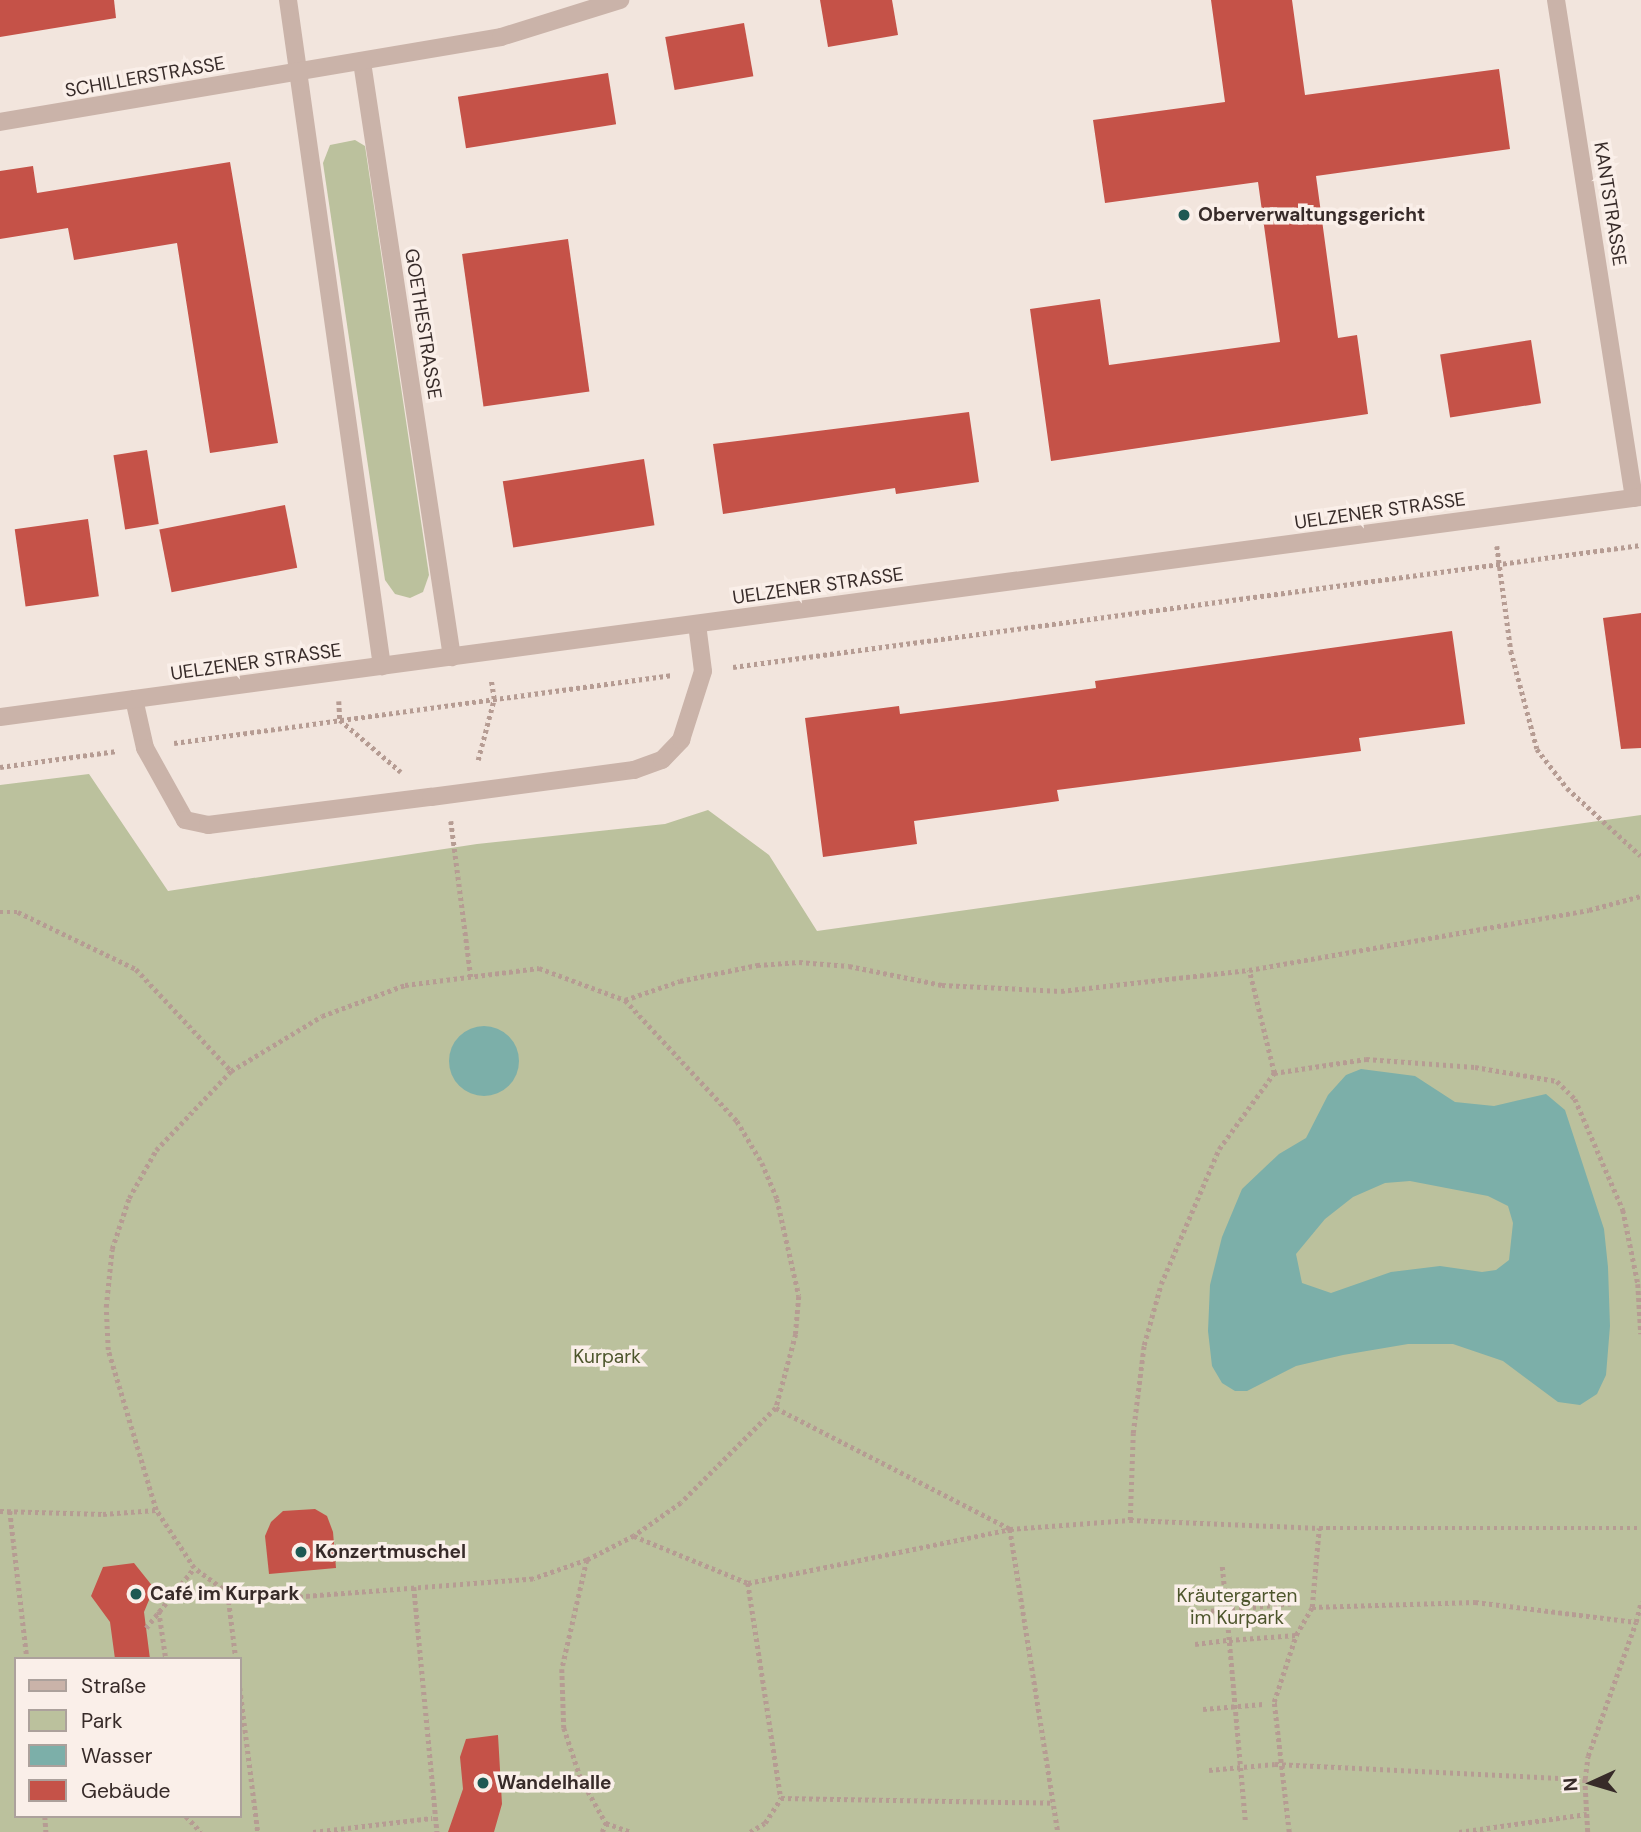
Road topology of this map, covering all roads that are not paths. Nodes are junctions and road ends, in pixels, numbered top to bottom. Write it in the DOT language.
graph roads {
  1 [pos="288,0"];
  2 [pos="620,0"];
  3 [pos="1556,0"];
  4 [pos="362,62"];
  5 [pos="298,72"];
  6 [pos="0,122"];
  7 [pos="1637,498"];
  8 [pos="697,624"];
  9 [pos="452,657"];
  10 [pos="383,666"];
  11 [pos="134,699"];
  12 [pos="0,717"];
  1 -- 5 [label="street"];
  2 -- 4 [label="street"];
  3 -- 7 [label="street, KANTSTRASSE"];
  4 -- 5 [label="street"];
  4 -- 9 [label="street, GOETHESTRASSE"];
  5 -- 6 [label="street, SCHILLERSTRASSE"];
  5 -- 10 [label="street"];
  7 -- 8 [label="street, UELZENER STRASSE"];
  8 -- 9 [label="street, UELZENER STRASSE"];
  8 -- 11 [label="street"];
  9 -- 10 [label="street, UELZENER STRASSE"];
  10 -- 11 [label="street, UELZENER STRASSE"];
  11 -- 12 [label="street, UELZENER STRASSE"];
}
